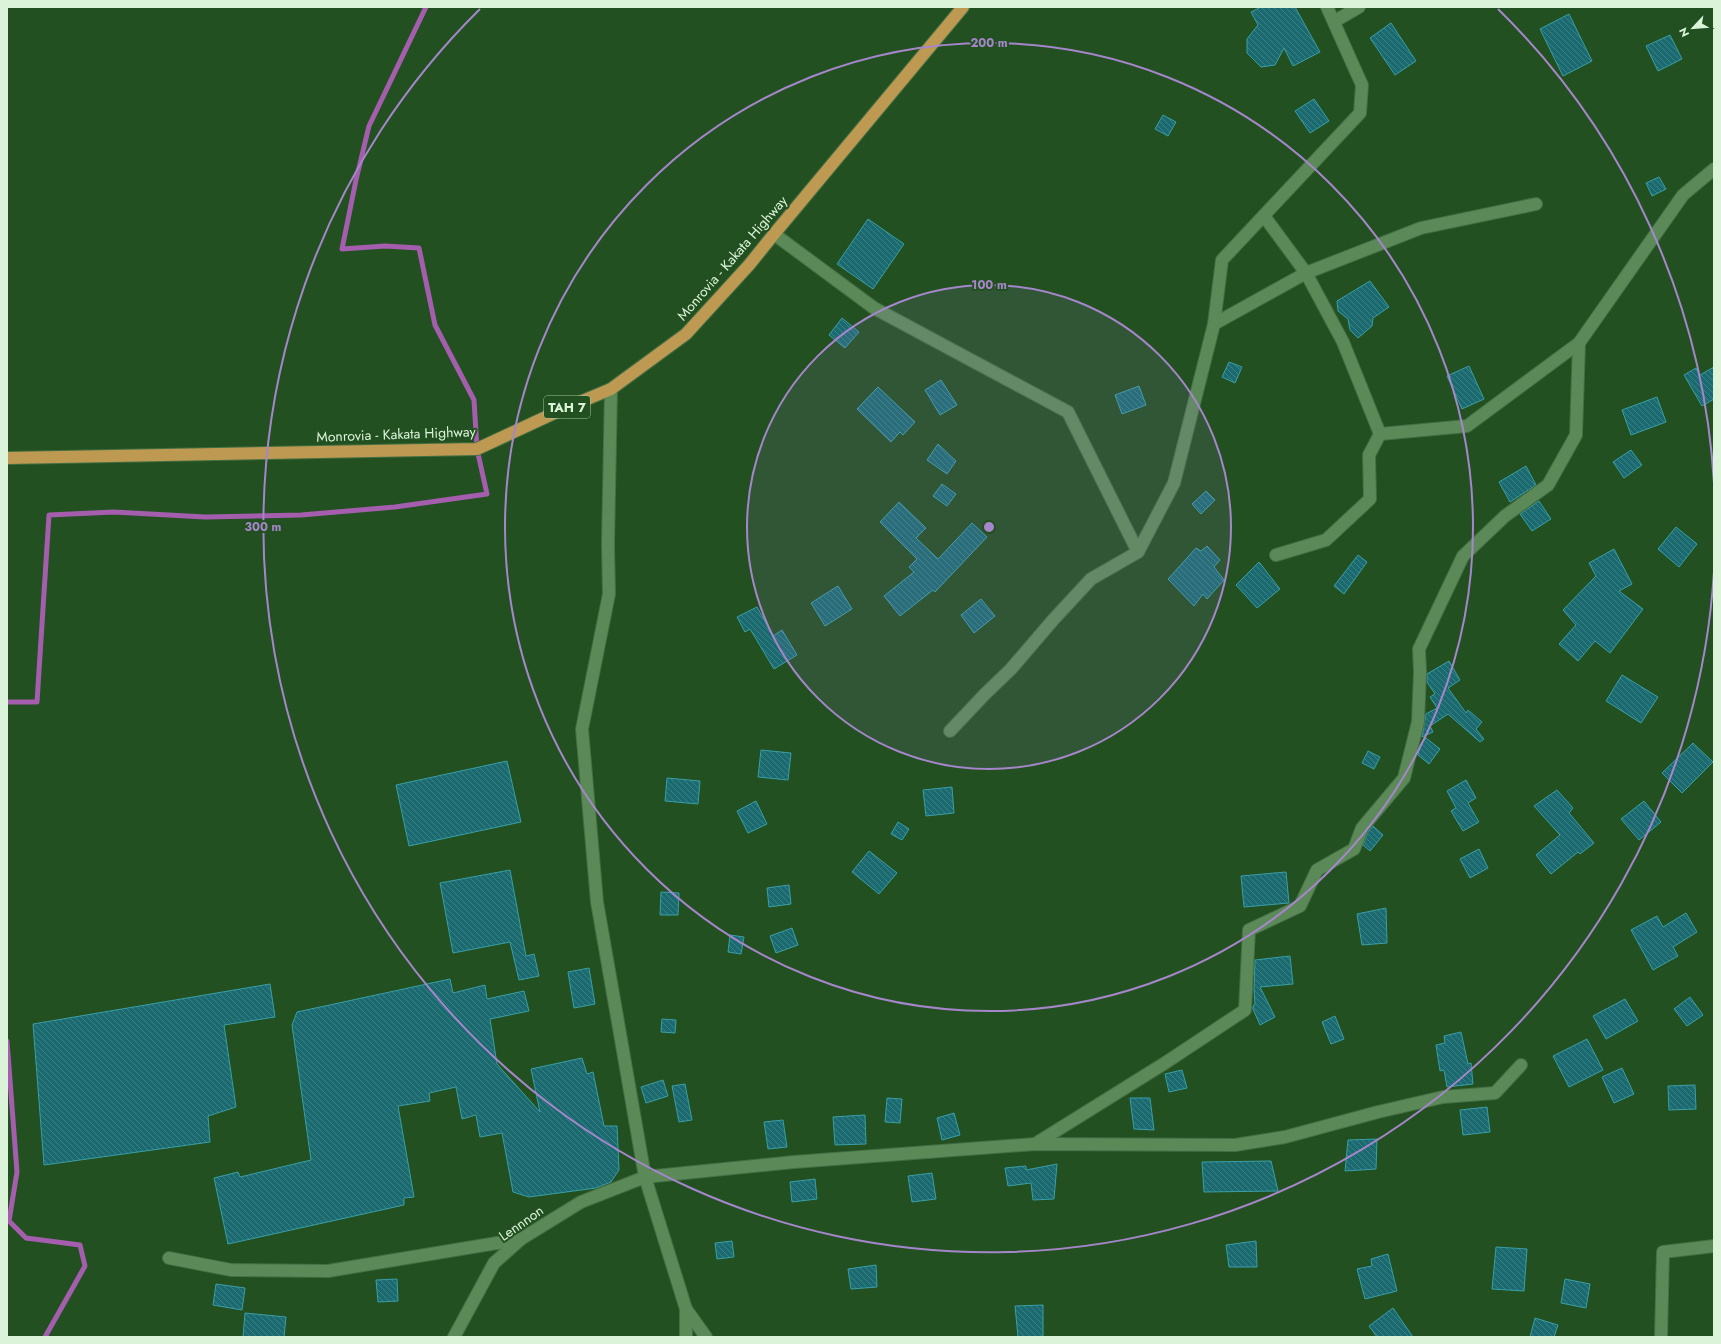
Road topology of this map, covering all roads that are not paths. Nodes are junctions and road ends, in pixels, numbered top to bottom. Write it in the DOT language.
graph roads {
  1 [pos="963,7"];
  2 [pos="1327,7"];
  3 [pos="1359,7"];
  4 [pos="1335,20"];
  5 [pos="1714,170"];
  6 [pos="1536,204"];
  7 [pos="1264,216"];
  8 [pos="774,234"];
  9 [pos="1306,273"];
  10 [pos="1214,324"];
  11 [pos="1579,343"];
  12 [pos="612,389"];
  13 [pos="1380,434"];
  14 [pos="7,458"];
  15 [pos="1138,552"];
  16 [pos="1276,555"];
  17 [pos="950,731"];
  18 [pos="1521,1065"];
  19 [pos="1035,1144"];
  20 [pos="645,1177"];
  21 [pos="521,1239"];
  22 [pos="1714,1246"];
  23 [pos="169,1258"];
  24 [pos="686,1309"];
  25 [pos="454,1337"];
  26 [pos="686,1337"];
  27 [pos="706,1337"];
  28 [pos="1661,1337"];
  1 -- 8 [label="highway, Monrovia - Kakata Highway / TAH 7"];
  2 -- 4 [label="street"];
  3 -- 4 [label="street"];
  4 -- 7 [label="street"];
  5 -- 11 [label="street"];
  6 -- 9 [label="street"];
  7 -- 9 [label="street"];
  7 -- 10 [label="street"];
  8 -- 12 [label="highway, Monrovia - Kakata Highway / TAH 7"];
  8 -- 15 [label="street"];
  9 -- 10 [label="street"];
  9 -- 13 [label="street"];
  10 -- 15 [label="street"];
  11 -- 13 [label="street"];
  11 -- 19 [label="street"];
  12 -- 14 [label="highway, Monrovia - Kakata Highway / TAH 7"];
  12 -- 20 [label="street"];
  13 -- 16 [label="street"];
  15 -- 17 [label="street"];
  18 -- 19 [label="street, Lennnon"];
  19 -- 20 [label="street, Lennnon"];
  20 -- 21 [label="street, Lennnon"];
  20 -- 24 [label="street"];
  21 -- 23 [label="street"];
  21 -- 25 [label="street, Lennnon"];
  22 -- 28 [label="street"];
  24 -- 26 [label="street"];
  24 -- 27 [label="street"];
}
